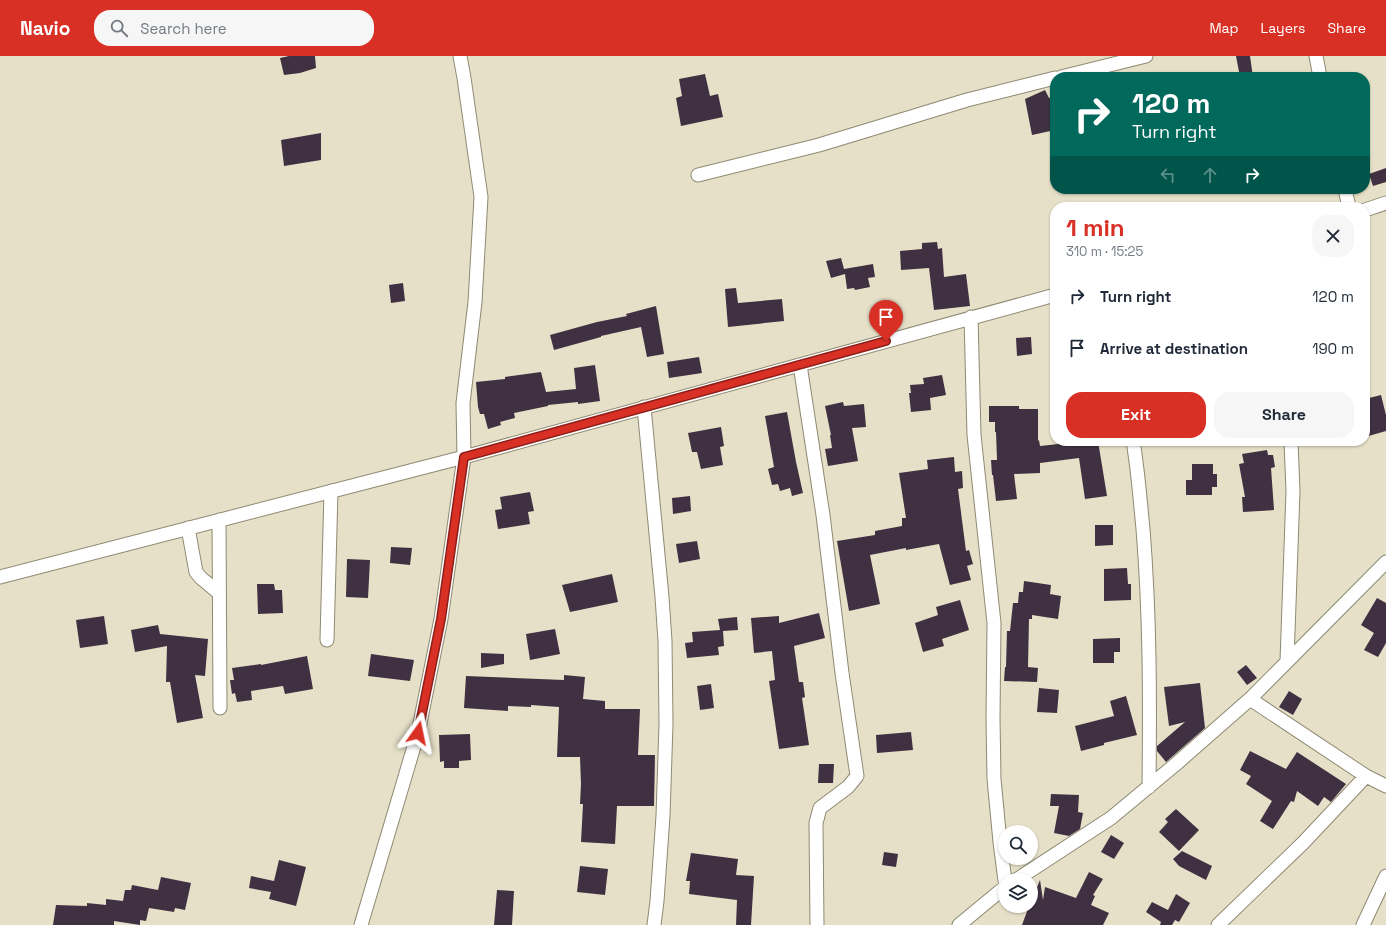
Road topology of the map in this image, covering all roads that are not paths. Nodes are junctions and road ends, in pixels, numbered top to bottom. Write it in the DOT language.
graph roads {
  1 [pos="460,56"];
  2 [pos="1146,56"];
  3 [pos="1316,56"];
  4 [pos="1081,72"];
  5 [pos="1319,72"];
  6 [pos="1050,79"];
  7 [pos="698,175"];
  8 [pos="1386,203"];
  9 [pos="1370,208"];
  10 [pos="1050,296"];
  11 [pos="971,318"];
  12 [pos="800,365"];
  13 [pos="644,407"];
  14 [pos="1134,446"];
  15 [pos="1291,446"];
  16 [pos="464,457"];
  17 [pos="331,491"];
  18 [pos="219,520"];
  19 [pos="188,528"];
  20 [pos="1386,562"];
  21 [pos="0,577"];
  22 [pos="219,593"];
  23 [pos="327,640"];
  24 [pos="1287,661"];
  25 [pos="1250,698"];
  26 [pos="220,708"];
  27 [pos="1366,776"];
  28 [pos="1386,786"];
  29 [pos="1149,787"];
  30 [pos="1004,873"];
  31 [pos="1027,873"];
  32 [pos="1386,876"];
  33 [pos="998,893"];
  34 [pos="362,925"];
  35 [pos="654,925"];
  36 [pos="817,925"];
  37 [pos="959,925"];
  38 [pos="1218,925"];
  39 [pos="1363,925"];
  1 -- 16 [label="street"];
  2 -- 4 [label="street"];
  3 -- 5 [label="street"];
  6 -- 7 [label="street"];
  8 -- 9 [label="street"];
  10 -- 11 [label="street"];
  11 -- 12 [label="street"];
  11 -- 30 [label="street"];
  12 -- 13 [label="street"];
  12 -- 36 [label="street"];
  13 -- 16 [label="street"];
  13 -- 35 [label="street"];
  14 -- 29 [label="street"];
  15 -- 24 [label="street"];
  16 -- 17 [label="street"];
  16 -- 34 [label="street"];
  17 -- 18 [label="street"];
  17 -- 23 [label="street"];
  18 -- 19 [label="street"];
  18 -- 22 [label="street"];
  19 -- 21 [label="street"];
  19 -- 22 [label="street"];
  20 -- 24 [label="street"];
  22 -- 26 [label="street"];
  24 -- 25 [label="street"];
  25 -- 27 [label="street"];
  25 -- 29 [label="street"];
  27 -- 28 [label="street"];
  27 -- 38 [label="street"];
  29 -- 31 [label="street"];
  32 -- 39 [label="street"];
  33 -- 37 [label="street"];
}
